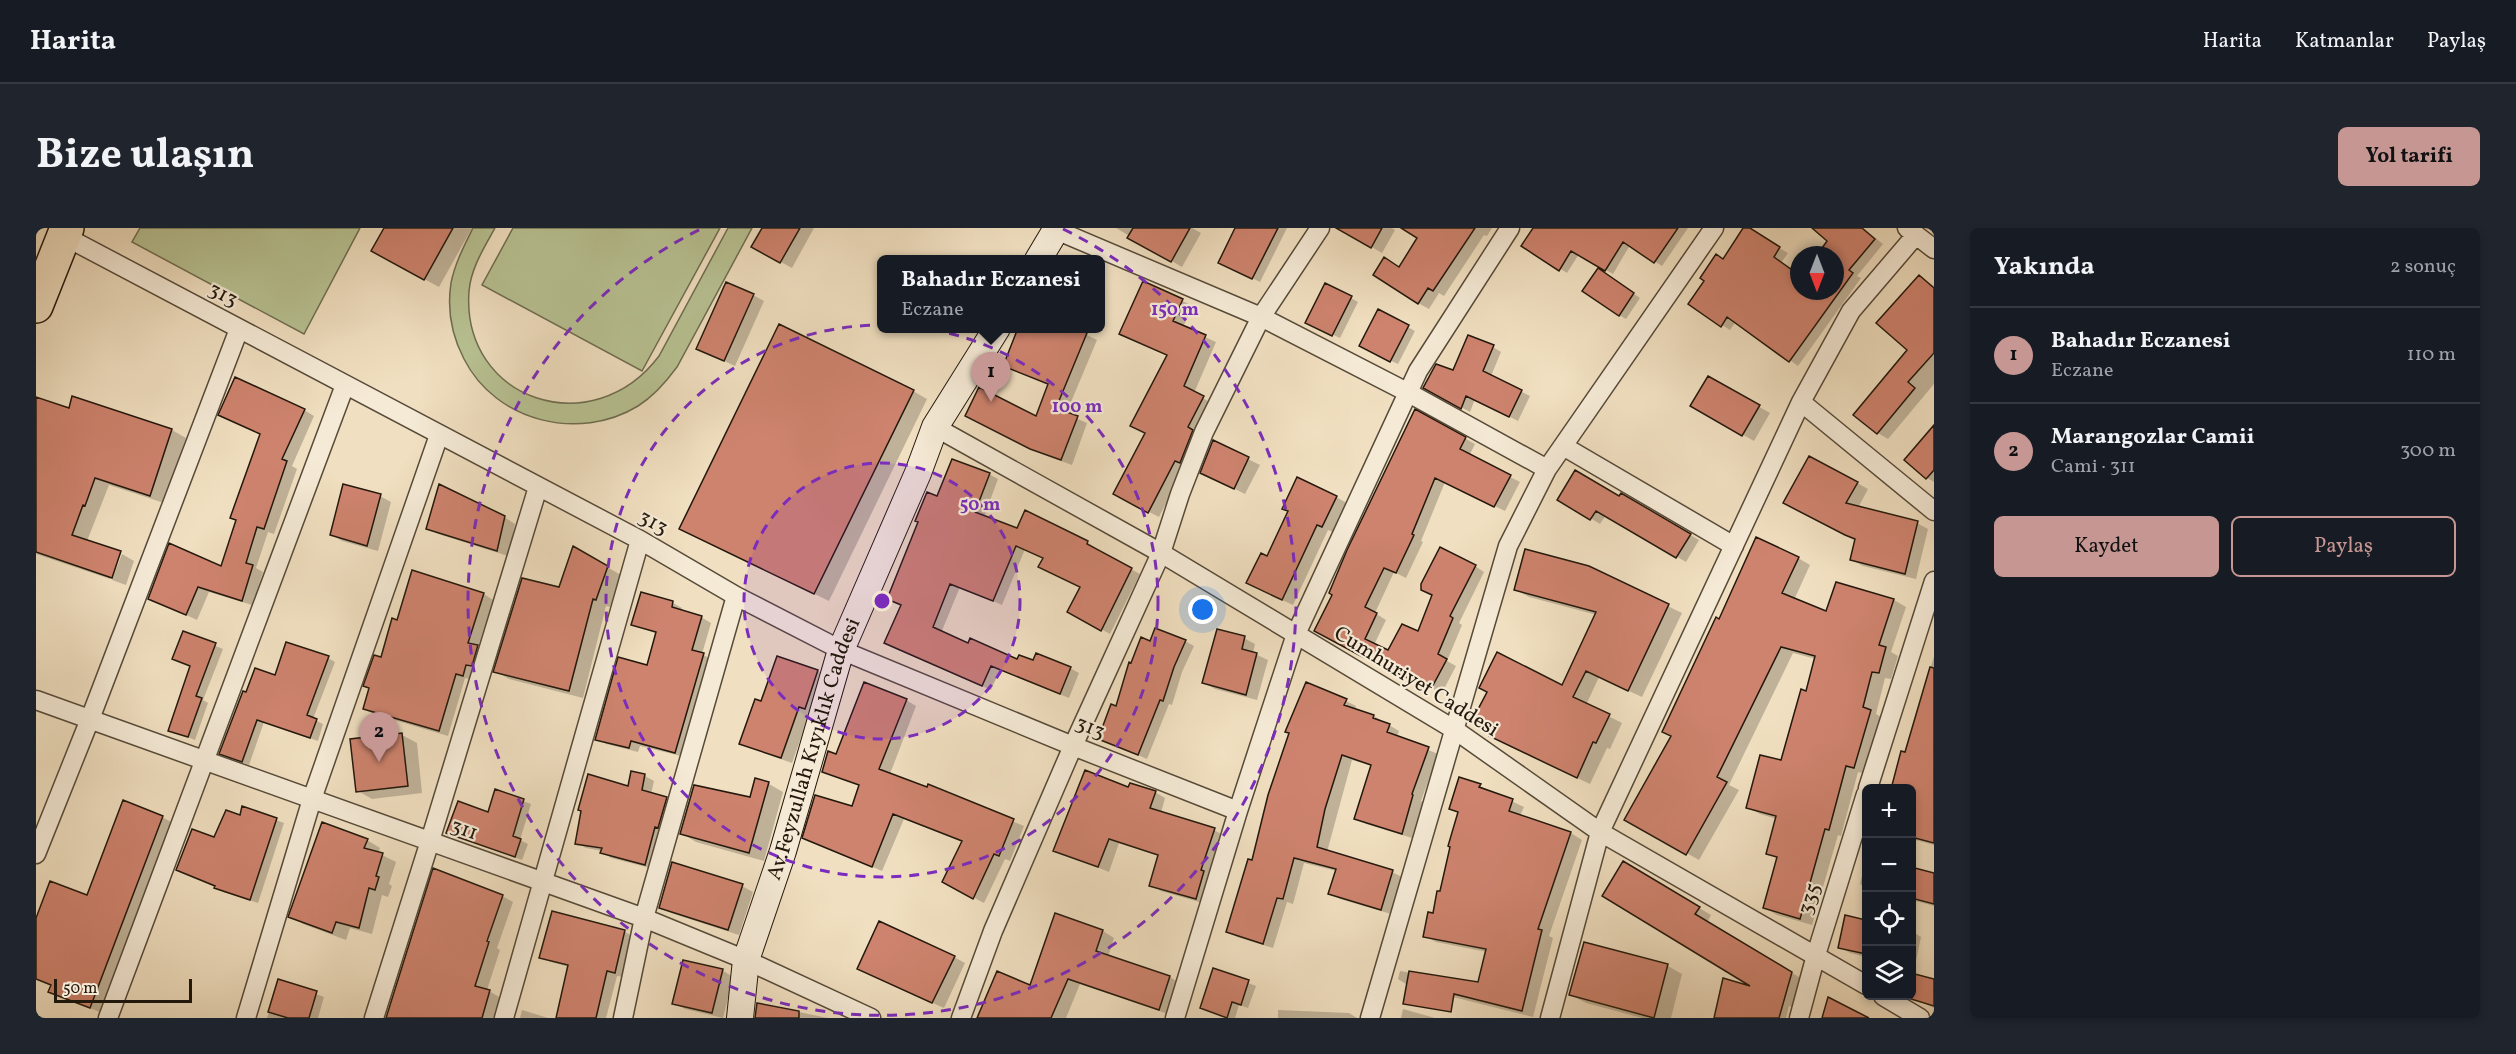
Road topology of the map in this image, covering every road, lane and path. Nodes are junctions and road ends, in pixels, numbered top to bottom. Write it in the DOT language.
graph roads {
  1 [pos="1320,228"];
  2 [pos="1510,228"];
  3 [pos="1714,228"];
  4 [pos="1056,229"];
  5 [pos="65,232"];
  6 [pos="1911,232"];
  7 [pos="1934,249"];
  8 [pos="1041,255"];
  9 [pos="36,306"];
  10 [pos="1261,317"];
  11 [pos="239,329"];
  12 [pos="994,333"];
  13 [pos="345,385"];
  14 [pos="1407,392"];
  15 [pos="1801,402"];
  16 [pos="935,427"];
  17 [pos="440,435"];
  18 [pos="1563,446"];
  19 [pos="1547,469"];
  20 [pos="538,487"];
  21 [pos="1934,511"];
  22 [pos="640,540"];
  23 [pos="1734,546"];
  24 [pos="1161,553"];
  25 [pos="1934,580"];
  26 [pos="736,596"];
  27 [pos="1296,634"];
  28 [pos="841,650"];
  29 [pos="36,700"];
  30 [pos="90,719"];
  31 [pos="1455,730"];
  32 [pos="1073,746"];
  33 [pos="204,760"];
  34 [pos="1870,784"];
  35 [pos="312,799"];
  36 [pos="1862,807"];
  37 [pos="1238,811"];
  38 [pos="1600,832"];
  39 [pos="430,842"];
  40 [pos="36,854"];
  41 [pos="542,882"];
  42 [pos="645,918"];
  43 [pos="1816,955"];
  44 [pos="746,960"];
  45 [pos="1862,983"];
  46 [pos="1890,1000"];
  47 [pos="108,1018"];
  48 [pos="246,1018"];
  49 [pos="374,1018"];
  50 [pos="504,1018"];
  51 [pos="622,1018"];
  52 [pos="740,1018"];
  53 [pos="871,1018"];
  54 [pos="961,1018"];
  55 [pos="1175,1018"];
  56 [pos="1370,1018"];
  57 [pos="1550,1018"];
  58 [pos="1799,1018"];
  59 [pos="1920,1018"];
  1 -- 10 [label="street"];
  2 -- 14 [label="street"];
  3 -- 18 [label="street"];
  4 -- 8 [label="street"];
  4 -- 10 [label="street"];
  5 -- 9 [label="highway"];
  5 -- 11 [label="street, 313"];
  6 -- 7 [label="street"];
  6 -- 15 [label="street"];
  10 -- 14 [label="street"];
  10 -- 24 [label="street"];
  11 -- 13 [label="street, 313"];
  11 -- 30 [label="street"];
  12 -- 16 [label="street, Av.Feyzullah Kıyıklık Caddesi"];
  13 -- 17 [label="street, 313"];
  13 -- 33 [label="street"];
  14 -- 19 [label="street"];
  14 -- 27 [label="street"];
  15 -- 21 [label="street"];
  15 -- 23 [label="street"];
  16 -- 24 [label="street, Cumhuriyet Caddesi"];
  16 -- 28 [label="street, Av.Feyzullah Kıyıklık Caddesi"];
  17 -- 20 [label="street, 313"];
  17 -- 35 [label="street"];
  18 -- 19 [label="street"];
  18 -- 23 [label="street"];
  19 -- 31 [label="street"];
  20 -- 22 [label="street, 313"];
  20 -- 39 [label="street"];
  22 -- 26 [label="street, 313"];
  22 -- 41 [label="street"];
  23 -- 38 [label="street"];
  24 -- 27 [label="street, Cumhuriyet Caddesi"];
  24 -- 32 [label="street"];
  25 -- 34 [label="street"];
  26 -- 28 [label="street, 313"];
  26 -- 42 [label="street"];
  27 -- 31 [label="street, Cumhuriyet Caddesi"];
  27 -- 37 [label="street"];
  28 -- 32 [label="street, 313"];
  28 -- 44 [label="street, Av.Feyzullah Kıyıklık Caddesi"];
  29 -- 30 [label="street, 311"];
  30 -- 33 [label="street, 311"];
  30 -- 40 [label="street"];
  31 -- 38 [label="street, Cumhuriyet Caddesi"];
  31 -- 56 [label="street"];
  32 -- 37 [label="street, 313"];
  32 -- 54 [label="street"];
  33 -- 35 [label="street, 311"];
  33 -- 47 [label="street"];
  35 -- 39 [label="street, 311"];
  35 -- 48 [label="street"];
  36 -- 43 [label="street, 335"];
  37 -- 55 [label="street"];
  38 -- 43 [label="street, Cumhuriyet Caddesi"];
  38 -- 57 [label="street"];
  39 -- 41 [label="street, 311"];
  39 -- 49 [label="street"];
  41 -- 42 [label="street, 311"];
  41 -- 50 [label="street"];
  42 -- 44 [label="street, 311"];
  42 -- 51 [label="street"];
  43 -- 45 [label="street, Cumhuriyet Caddesi"];
  43 -- 58 [label="street, 335"];
  44 -- 52 [label="street, Av.Feyzullah Kıyıklık Caddesi"];
  44 -- 53 [label="street, 311"];
  46 -- 59 [label="street"];
}
